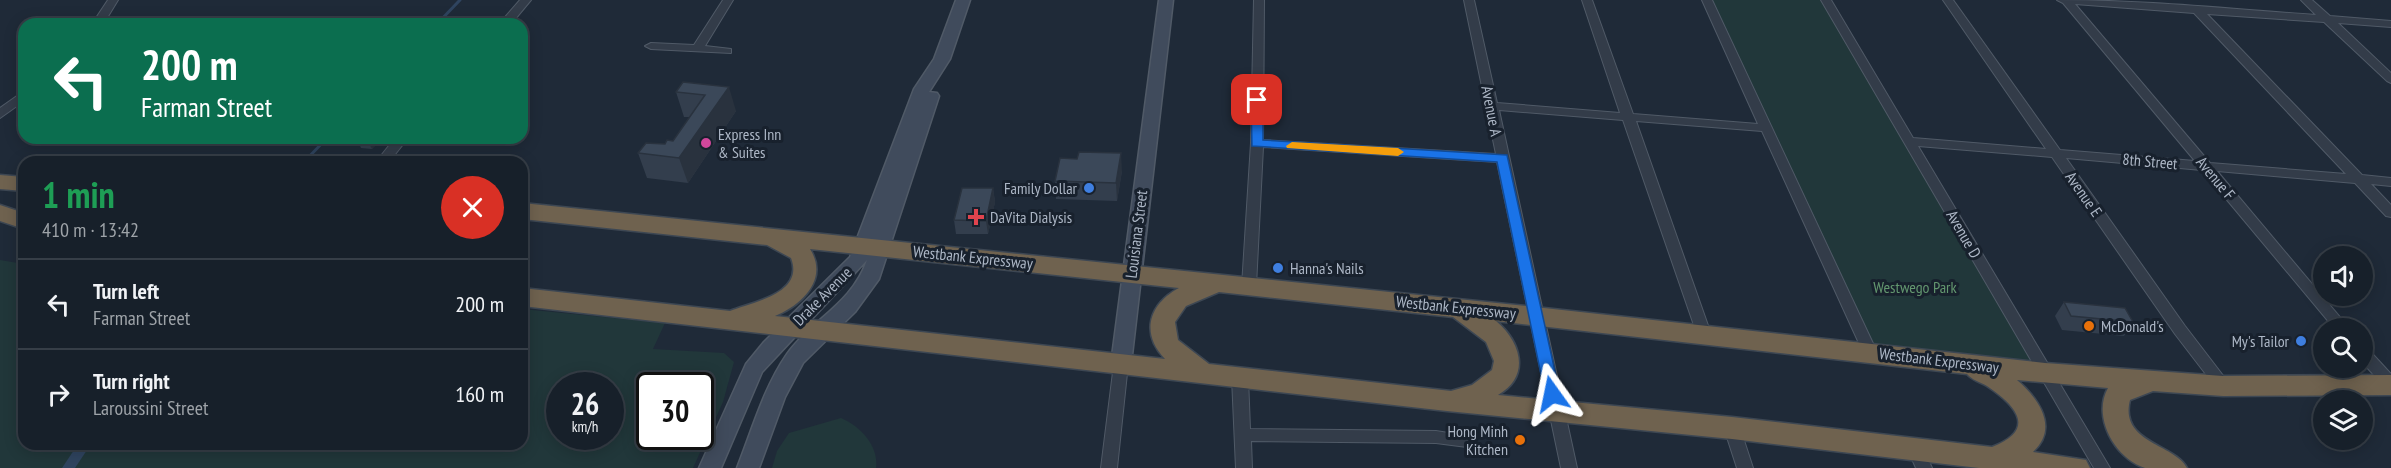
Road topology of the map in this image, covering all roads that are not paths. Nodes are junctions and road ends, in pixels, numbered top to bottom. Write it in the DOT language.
graph roads {
  1 [pos="113,0"];
  2 [pos="526,0"];
  3 [pos="728,0"];
  4 [pos="963,0"];
  5 [pos="1166,0"];
  6 [pos="1259,0"];
  7 [pos="1469,0"];
  8 [pos="1587,0"];
  9 [pos="1707,0"];
  10 [pos="1826,0"];
  11 [pos="1948,0"];
  12 [pos="2065,0"];
  13 [pos="2188,0"];
  14 [pos="2306,0"];
  15 [pos="2197,10"];
  16 [pos="102,18"];
  17 [pos="510,18"];
  18 [pos="2326,19"];
  19 [pos="2391,24"];
  20 [pos="651,46"];
  21 [pos="698,49"];
  22 [pos="727,51"];
  23 [pos="2391,79"];
  24 [pos="18,100"];
  25 [pos="1491,106"];
  26 [pos="0,114"];
  27 [pos="1630,117"];
  28 [pos="1767,128"];
  29 [pos="1909,141"];
  30 [pos="1257,143"];
  31 [pos="397,144"];
  32 [pos="2056,154"];
  33 [pos="387,156"];
  34 [pos="1503,158"];
  35 [pos="2206,166"];
  36 [pos="2359,180"];
  37 [pos="0,182"];
  38 [pos="2391,182"];
  39 [pos="18,184"];
  40 [pos="528,212"];
  41 [pos="0,213"];
  42 [pos="2391,213"];
  43 [pos="18,219"];
  44 [pos="771,236"];
  45 [pos="874,246"];
  46 [pos="1131,273"];
  47 [pos="1237,284"];
  48 [pos="528,298"];
  49 [pos="1453,307"];
  50 [pos="1535,316"];
  51 [pos="2334,318"];
  52 [pos="724,320"];
  53 [pos="790,327"];
  54 [pos="822,331"];
  55 [pos="1704,334"];
  56 [pos="1870,352"];
  57 [pos="1954,362"];
  58 [pos="1121,364"];
  59 [pos="2373,365"];
  60 [pos="2045,373"];
  61 [pos="1208,374"];
  62 [pos="1240,378"];
  63 [pos="2150,382"];
  64 [pos="2391,385"];
  65 [pos="2223,386"];
  66 [pos="1447,401"];
  67 [pos="1556,412"];
  68 [pos="1732,428"];
  69 [pos="1242,435"];
  70 [pos="1467,441"];
  71 [pos="1920,459"];
  72 [pos="1992,459"];
  73 [pos="710,468"];
  74 [pos="748,468"];
  75 [pos="1109,468"];
  76 [pos="1244,468"];
  77 [pos="1569,468"];
  78 [pos="1745,468"];
  79 [pos="2076,468"];
  80 [pos="2102,468"];
  81 [pos="2173,468"];
  1 -- 16 [label="street"];
  2 -- 17 [label="street"];
  3 -- 21 [label="street"];
  4 -- 45 [label="street, Drake Avenue"];
  5 -- 46 [label="street, Louisiana Street"];
  6 -- 30 [label="street"];
  7 -- 25 [label="street, Avenue A"];
  8 -- 27 [label="street"];
  9 -- 28 [label="street"];
  10 -- 29 [label="street, Avenue D"];
  11 -- 32 [label="street, Avenue E"];
  12 -- 15 [label="street"];
  12 -- 35 [label="street, Avenue F"];
  13 -- 15 [label="street"];
  14 -- 18 [label="street"];
  15 -- 18 [label="street"];
  15 -- 36 [label="street"];
  18 -- 19 [label="street"];
  18 -- 23 [label="street"];
  20 -- 21 [label="street"];
  21 -- 22 [label="street"];
  24 -- 26 [label="street"];
  25 -- 27 [label="street"];
  25 -- 34 [label="street, Avenue A"];
  27 -- 28 [label="street"];
  27 -- 55 [label="street"];
  28 -- 56 [label="street"];
  29 -- 32 [label="street, 8th Street"];
  29 -- 60 [label="street, Avenue D"];
  30 -- 34 [label="street"];
  30 -- 47 [label="street"];
  31 -- 33 [label="street"];
  32 -- 35 [label="street, 8th Street"];
  32 -- 65 [label="street, Avenue E"];
  34 -- 50 [label="street, Avenue A"];
  35 -- 36 [label="street, 8th Street"];
  35 -- 51 [label="street, Avenue F"];
  36 -- 38 [label="street, 8th Street"];
  36 -- 42 [label="street"];
  37 -- 39 [label="highway"];
  40 -- 44 [label="highway, Westbank Expressway"];
  41 -- 43 [label="highway"];
  44 -- 45 [label="highway, Westbank Expressway"];
  44 -- 52 [label="highway"];
  45 -- 46 [label="highway, Westbank Expressway"];
  45 -- 53 [label="street, Drake Avenue"];
  45 -- 54 [label="street, Drake Avenue"];
  46 -- 47 [label="highway, Westbank Expressway"];
  46 -- 58 [label="street, Louisiana Street"];
  47 -- 49 [label="highway, Westbank Expressway"];
  47 -- 61 [label="highway"];
  48 -- 52 [label="highway"];
  49 -- 50 [label="highway, Westbank Expressway"];
  49 -- 66 [label="highway"];
  50 -- 55 [label="highway, Westbank Expressway"];
  50 -- 67 [label="street, Avenue A"];
  52 -- 53 [label="highway"];
  53 -- 54 [label="highway"];
  53 -- 73 [label="street, Drake Avenue"];
  54 -- 58 [label="highway"];
  54 -- 74 [label="street, Drake Avenue"];
  55 -- 56 [label="highway, Westbank Expressway"];
  56 -- 57 [label="highway, Westbank Expressway"];
  57 -- 60 [label="highway, Westbank Expressway"];
  57 -- 72 [label="highway"];
  58 -- 61 [label="highway"];
  58 -- 75 [label="street, Louisiana Street"];
  59 -- 64 [label="street"];
  60 -- 63 [label="highway, Westbank Expressway"];
  60 -- 80 [label="street, Avenue D"];
  61 -- 62 [label="highway"];
  62 -- 66 [label="highway"];
  62 -- 69 [label="street"];
  63 -- 65 [label="highway, Westbank Expressway"];
  63 -- 81 [label="highway"];
  64 -- 65 [label="highway, Westbank Expressway"];
  66 -- 67 [label="highway"];
  67 -- 68 [label="highway"];
  67 -- 77 [label="street, Avenue A"];
  68 -- 71 [label="highway"];
  68 -- 78 [label="street"];
  69 -- 70 [label="street"];
  69 -- 76 [label="street"];
  71 -- 72 [label="highway"];
  72 -- 79 [label="highway"];
}
